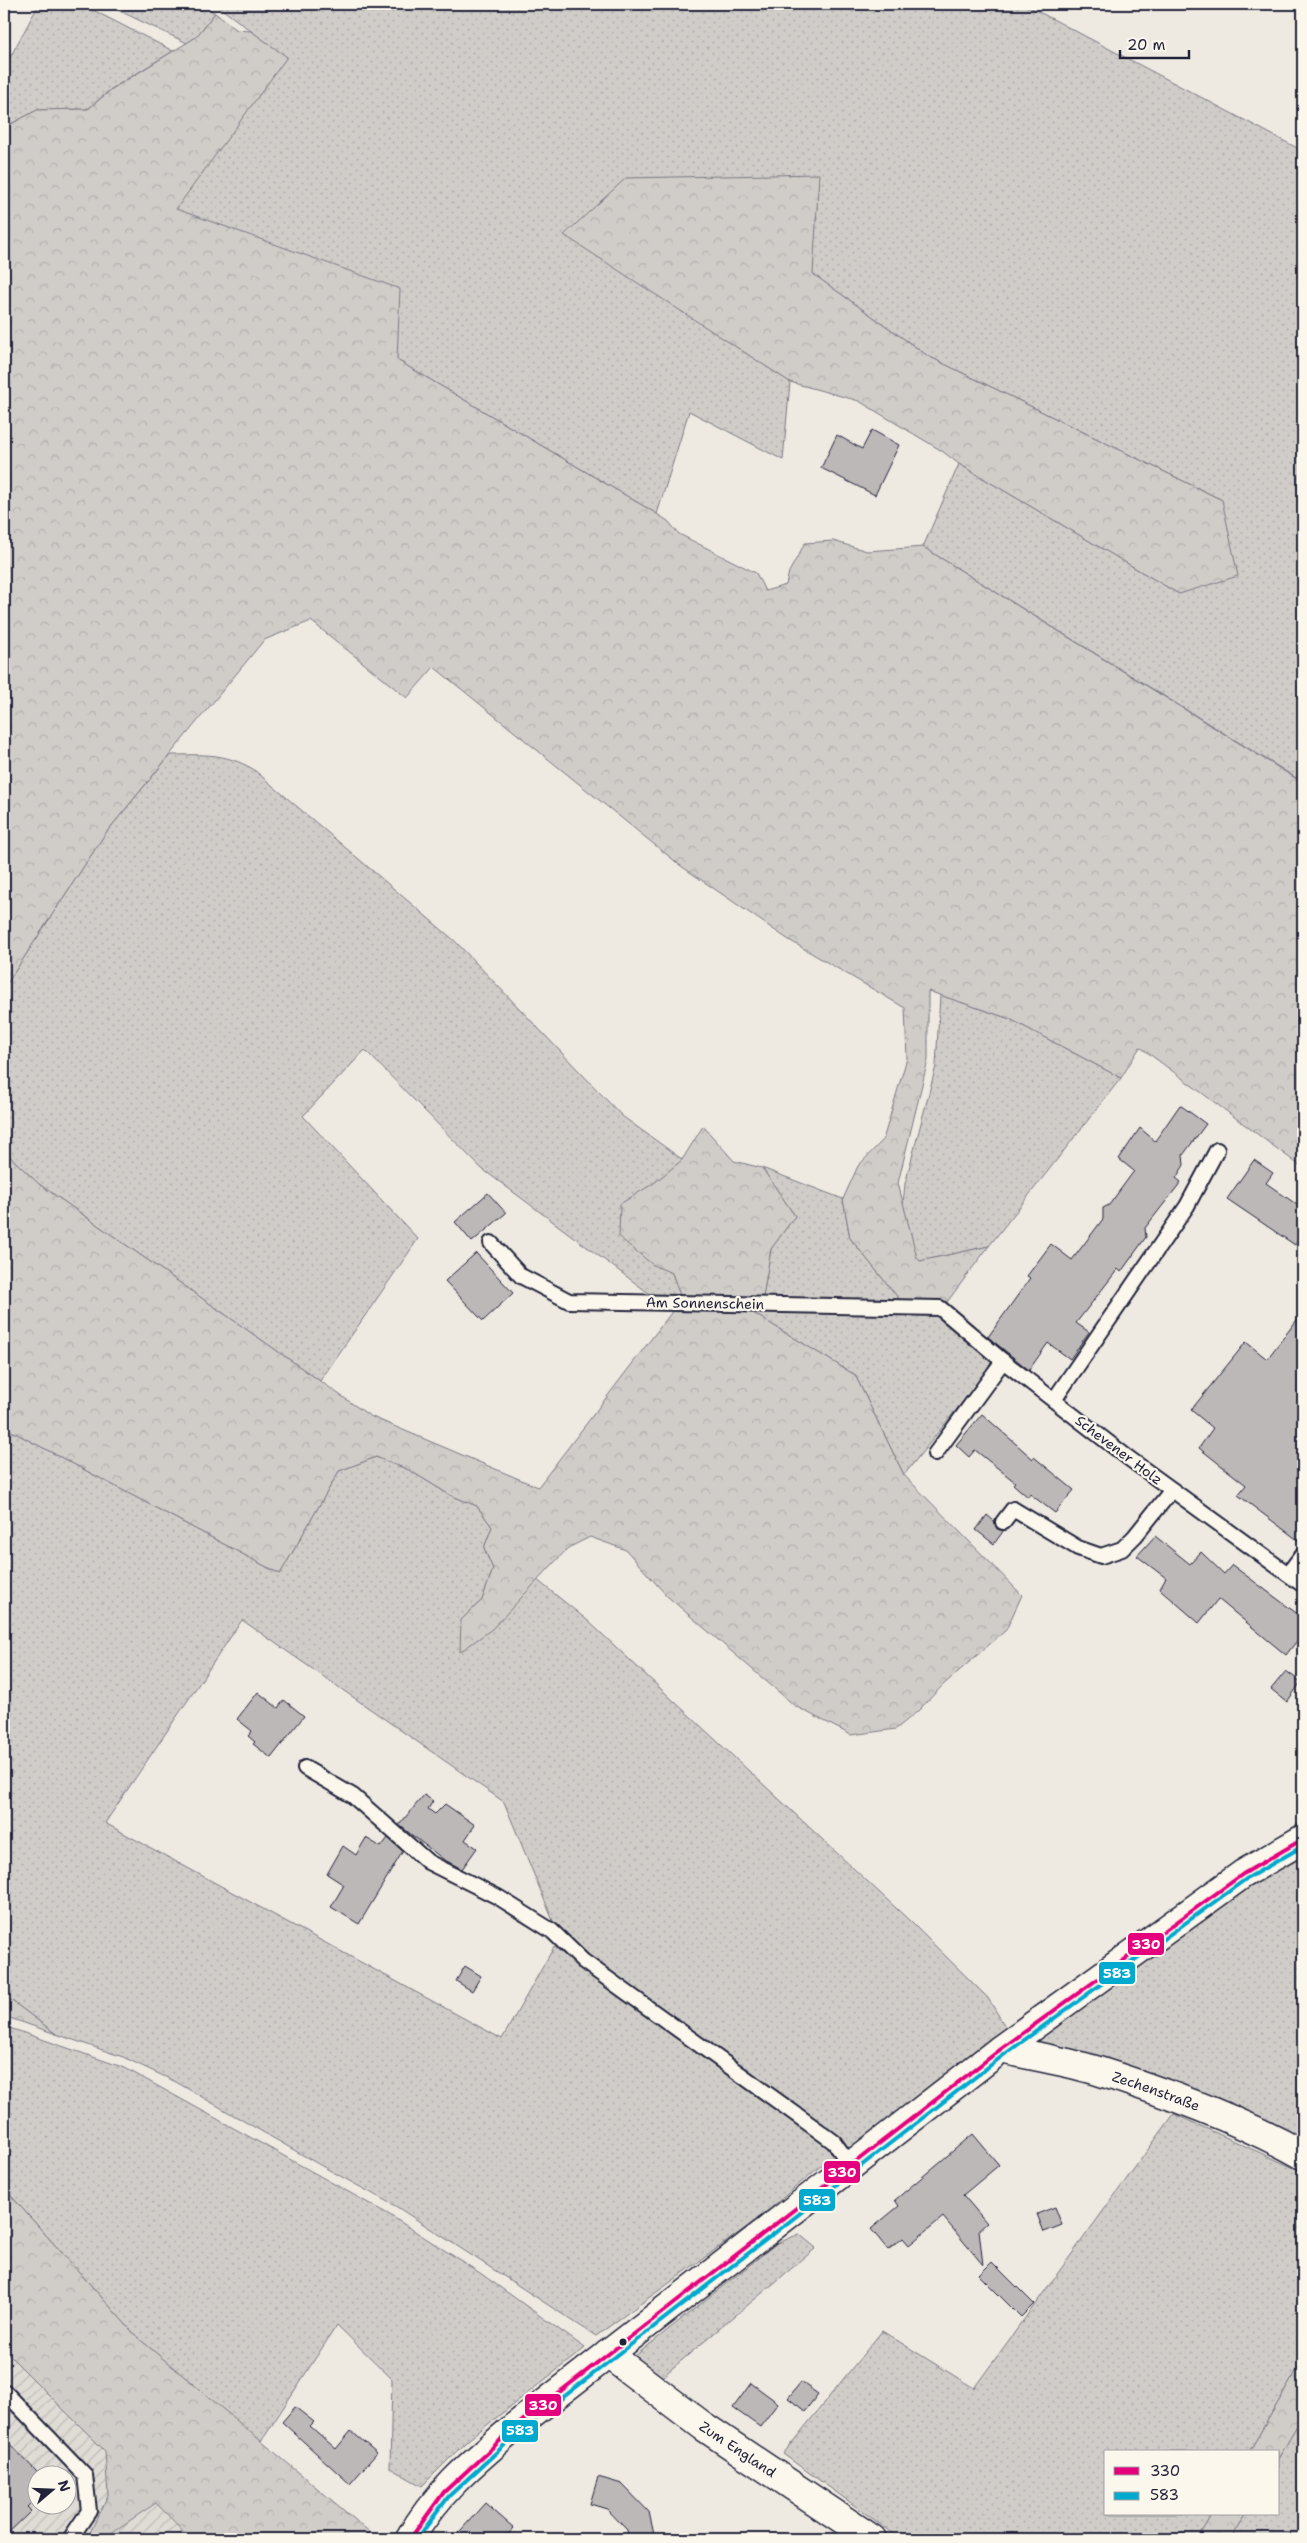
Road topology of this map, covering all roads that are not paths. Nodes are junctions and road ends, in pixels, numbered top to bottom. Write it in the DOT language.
graph roads {
  1 [pos="1217,1150"];
  2 [pos="491,1243"];
  3 [pos="940,1308"];
  4 [pos="1003,1361"];
  5 [pos="1054,1400"];
  6 [pos="935,1454"];
  7 [pos="1172,1490"];
  8 [pos="1003,1522"];
  9 [pos="1303,1554"];
  10 [pos="1288,1574"];
  11 [pos="1303,1586"];
  12 [pos="305,1768"];
  13 [pos="1303,1839"];
  14 [pos="1001,2049"];
  15 [pos="1303,2156"];
  16 [pos="851,2166"];
  17 [pos="608,2354"];
  18 [pos="4,2391"];
  19 [pos="70,2539"];
  20 [pos="410,2539"];
  21 [pos="872,2539"];
  1 -- 5 [label="lane"];
  2 -- 3 [label="lane, Am Sonnenschein"];
  3 -- 4 [label="lane, Schevener Holz"];
  4 -- 5 [label="lane, Schevener Holz"];
  4 -- 6 [label="lane"];
  5 -- 7 [label="lane, Schevener Holz"];
  7 -- 8 [label="lane"];
  7 -- 10 [label="lane, Schevener Holz"];
  9 -- 10 [label="lane"];
  10 -- 11 [label="lane, Schevener Holz"];
  12 -- 16 [label="lane"];
  13 -- 14 [label="main road"];
  14 -- 15 [label="main road, Zechenstraße"];
  14 -- 16 [label="main road"];
  16 -- 17 [label="main road"];
  17 -- 20 [label="main road"];
  17 -- 21 [label="main road, Zum England"];
  18 -- 19 [label="lane"];
}
